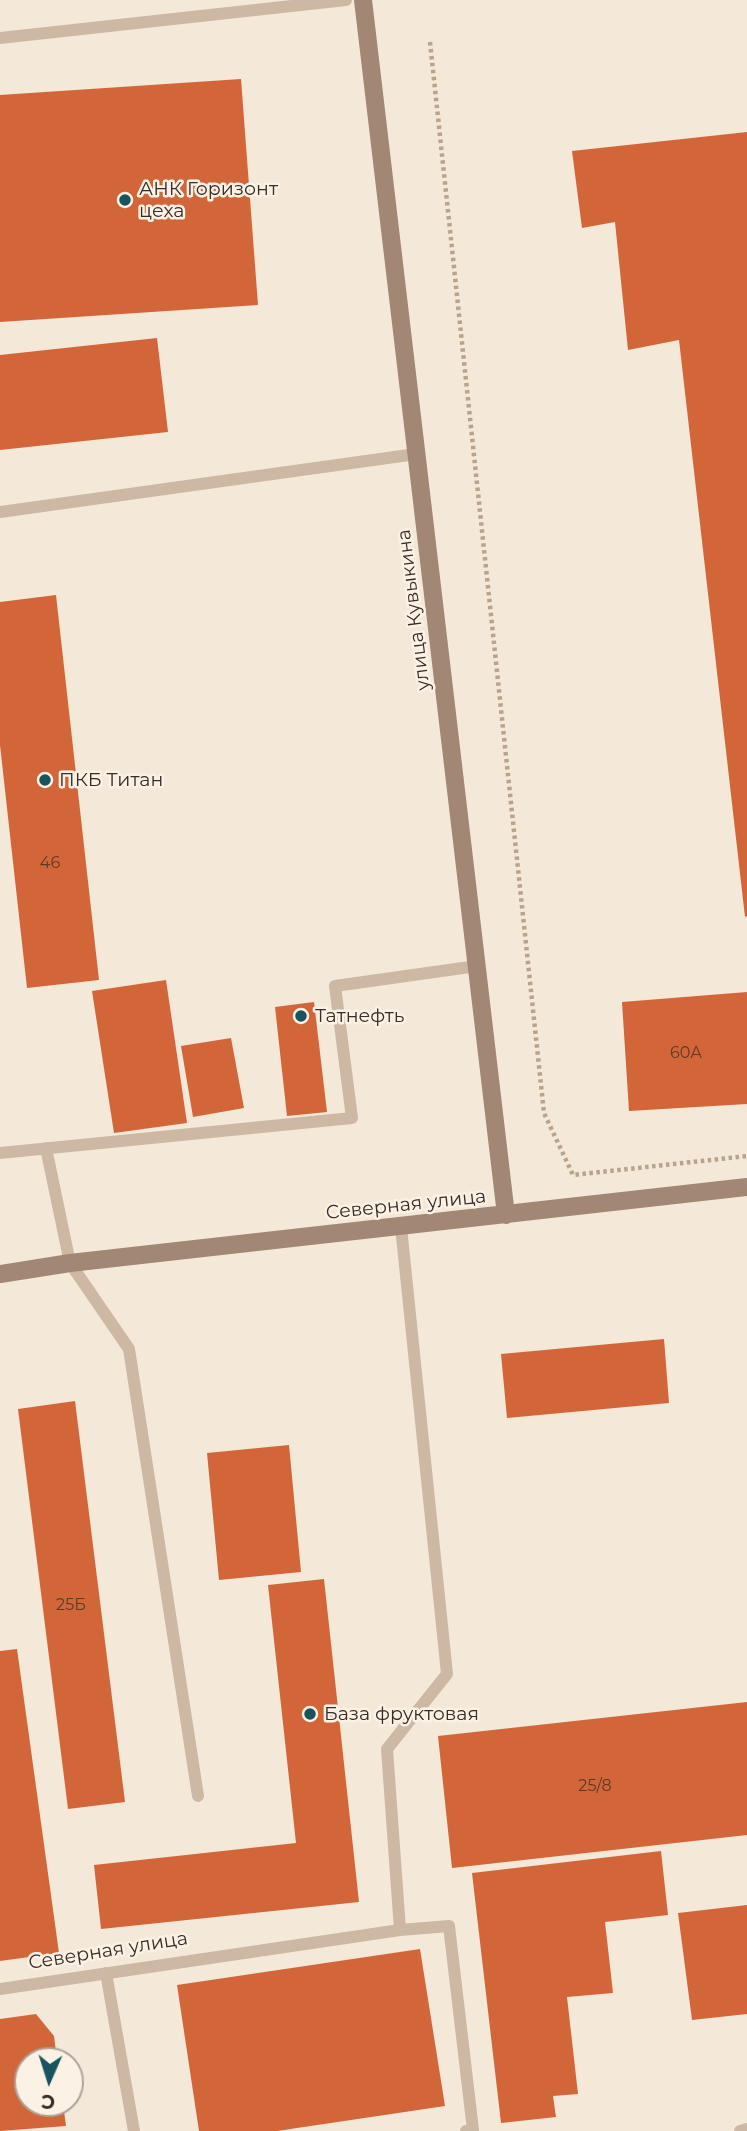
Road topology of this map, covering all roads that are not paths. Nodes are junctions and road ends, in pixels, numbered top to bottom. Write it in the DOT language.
graph roads {
  1 [pos="346,0"];
  2 [pos="363,0"];
  3 [pos="0,38"];
  4 [pos="416,454"];
  5 [pos="0,512"];
  6 [pos="477,966"];
  7 [pos="46,1148"];
  8 [pos="0,1153"];
  9 [pos="747,1187"];
  10 [pos="506,1215"];
  11 [pos="401,1227"];
  12 [pos="70,1264"];
  13 [pos="0,1274"];
  14 [pos="198,1796"];
  15 [pos="400,1930"];
  16 [pos="106,1973"];
  17 [pos="0,1989"];
  18 [pos="747,2129"];
  19 [pos="134,2131"];
  20 [pos="466,2131"];
  21 [pos="740,2131"];
  1 -- 3 [label="lane"];
  2 -- 4 [label="street, улица Кувыкина"];
  4 -- 5 [label="lane"];
  4 -- 6 [label="street, улица Кувыкина"];
  6 -- 7 [label="lane"];
  6 -- 10 [label="street, улица Кувыкина"];
  7 -- 8 [label="lane"];
  7 -- 12 [label="lane"];
  9 -- 10 [label="street, Северная улица"];
  10 -- 11 [label="street, Северная улица"];
  11 -- 12 [label="street, Северная улица"];
  11 -- 15 [label="lane"];
  12 -- 13 [label="street, Северная улица"];
  12 -- 14 [label="lane"];
  15 -- 16 [label="lane, Северная улица"];
  15 -- 20 [label="lane, Северная улица"];
  16 -- 17 [label="lane, Северная улица"];
  16 -- 19 [label="lane"];
  18 -- 21 [label="lane"];
}
